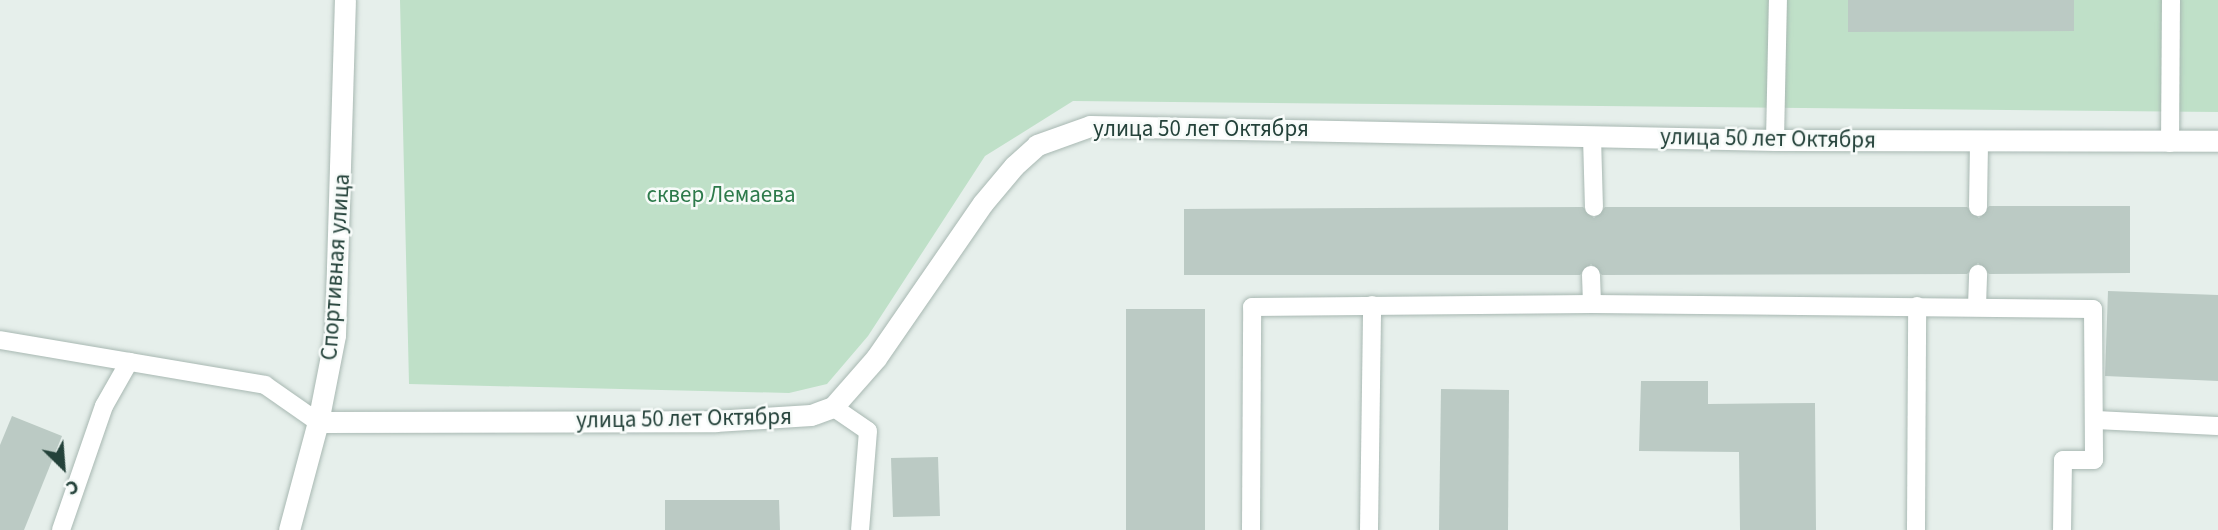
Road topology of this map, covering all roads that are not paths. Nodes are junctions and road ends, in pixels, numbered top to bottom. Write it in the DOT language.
graph roads {
  1 [pos="345,0"];
  2 [pos="1778,0"];
  3 [pos="2171,0"];
  4 [pos="1592,137"];
  5 [pos="1775,140"];
  6 [pos="1979,141"];
  7 [pos="2218,141"];
  8 [pos="2170,143"];
  9 [pos="1978,206"];
  10 [pos="1594,207"];
  11 [pos="1978,274"];
  12 [pos="1591,275"];
  13 [pos="1592,304"];
  14 [pos="1372,305"];
  15 [pos="1917,306"];
  16 [pos="1977,306"];
  17 [pos="0,340"];
  18 [pos="129,362"];
  19 [pos="833,407"];
  20 [pos="2095,420"];
  21 [pos="318,422"];
  22 [pos="2218,426"];
  23 [pos="61,530"];
  24 [pos="289,530"];
  25 [pos="860,530"];
  26 [pos="1251,530"];
  27 [pos="1368,530"];
  28 [pos="1916,530"];
  29 [pos="2062,530"];
  1 -- 21 [label="street, Спортивная улица"];
  2 -- 5 [label="lane"];
  3 -- 8 [label="lane"];
  4 -- 5 [label="street, улица 50 лет Октября"];
  4 -- 10 [label="lane"];
  4 -- 19 [label="street, улица 50 лет Октября"];
  5 -- 6 [label="street, улица 50 лет Октября"];
  6 -- 8 [label="street, улица 50 лет Октября"];
  6 -- 9 [label="lane"];
  7 -- 8 [label="street, улица 50 лет Октября"];
  11 -- 16 [label="lane"];
  12 -- 13 [label="lane"];
  13 -- 14 [label="lane"];
  13 -- 15 [label="lane"];
  14 -- 26 [label="lane"];
  14 -- 27 [label="lane"];
  15 -- 16 [label="lane"];
  15 -- 28 [label="lane"];
  16 -- 20 [label="lane"];
  17 -- 18 [label="lane"];
  18 -- 21 [label="lane"];
  18 -- 23 [label="lane"];
  19 -- 21 [label="street, улица 50 лет Октября"];
  19 -- 25 [label="lane"];
  20 -- 22 [label="lane"];
  20 -- 29 [label="lane"];
  21 -- 24 [label="street, Спортивная улица"];
}
